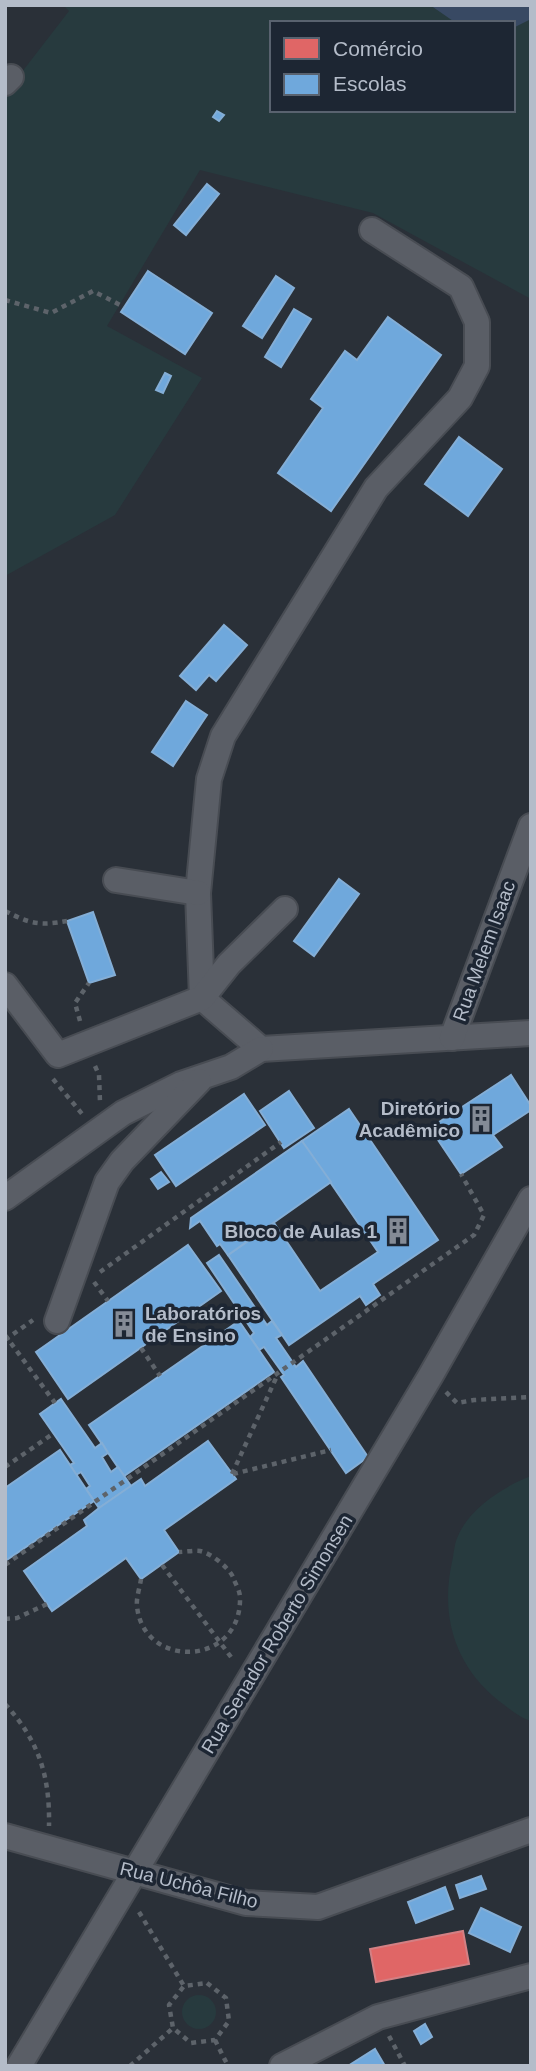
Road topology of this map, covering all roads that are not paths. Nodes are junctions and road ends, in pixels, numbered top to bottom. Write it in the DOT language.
graph roads {
  1 [pos="372,230"];
  2 [pos="531,825"];
  3 [pos="116,880"];
  4 [pos="198,892"];
  5 [pos="285,909"];
  6 [pos="5,985"];
  7 [pos="202,998"];
  8 [pos="531,1033"];
  9 [pos="452,1038"];
  10 [pos="261,1049"];
  11 [pos="205,1076"];
  12 [pos="5,1198"];
  13 [pos="531,1199"];
  14 [pos="57,1321"];
  15 [pos="531,1830"];
  16 [pos="5,1836"];
  17 [pos="131,1881"];
  18 [pos="531,1976"];
  19 [pos="19,2066"];
  20 [pos="282,2066"];
  1 -- 4 [label="street"];
  2 -- 9 [label="street, Rua Melem Isaac"];
  3 -- 4 [label="street"];
  4 -- 7 [label="street"];
  5 -- 7 [label="street"];
  6 -- 7 [label="street"];
  7 -- 10 [label="street"];
  8 -- 9 [label="street"];
  9 -- 10 [label="street"];
  10 -- 11 [label="street"];
  11 -- 12 [label="street"];
  11 -- 14 [label="street"];
  13 -- 17 [label="street, Rua Senador Roberto Simonsen"];
  15 -- 17 [label="street, Rua Uchôa Filho"];
  16 -- 17 [label="street, Rua Uchôa Filho"];
  17 -- 19 [label="street, Rua Senador Roberto Simonsen"];
  18 -- 20 [label="street"];
}
